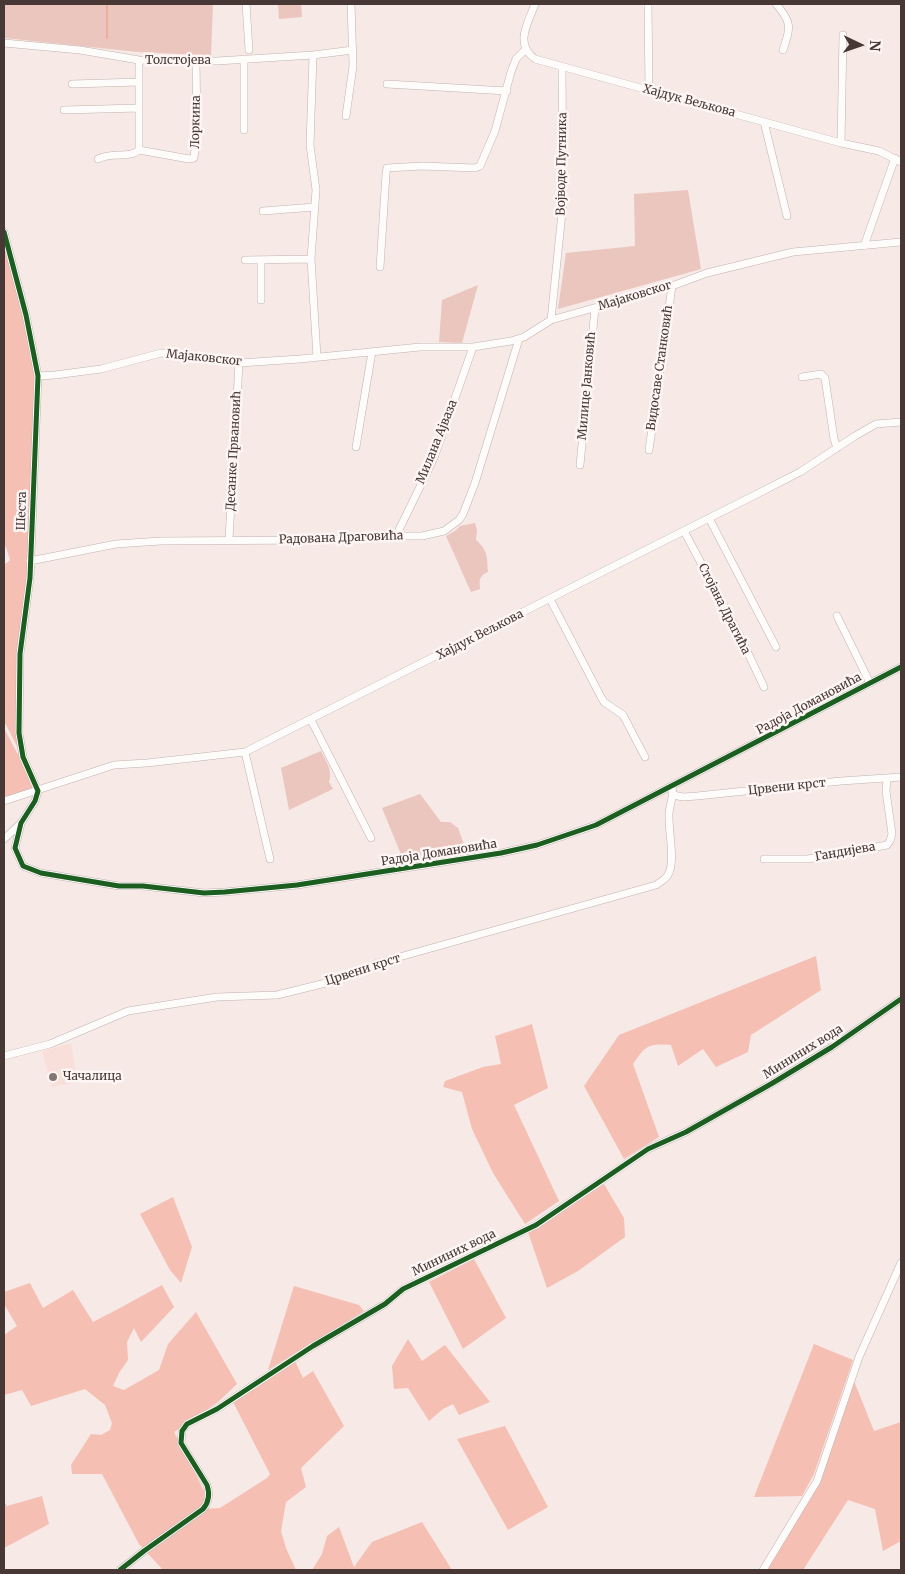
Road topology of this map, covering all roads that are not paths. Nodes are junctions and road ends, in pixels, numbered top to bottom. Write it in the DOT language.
graph roads {
  1 [pos="246,4"];
  2 [pos="351,4"];
  3 [pos="535,4"];
  4 [pos="648,4"];
  5 [pos="776,4"];
  6 [pos="843,34"];
  7 [pos="4,43"];
  8 [pos="249,50"];
  9 [pos="353,50"];
  10 [pos="526,50"];
  11 [pos="784,50"];
  12 [pos="313,56"];
  13 [pos="244,58"];
  14 [pos="139,60"];
  15 [pos="196,61"];
  16 [pos="562,67"];
  17 [pos="139,82"];
  18 [pos="72,84"];
  19 [pos="387,84"];
  20 [pos="649,90"];
  21 [pos="507,91"];
  22 [pos="139,108"];
  23 [pos="64,110"];
  24 [pos="346,116"];
  25 [pos="764,122"];
  26 [pos="244,130"];
  27 [pos="841,143"];
  28 [pos="139,150"];
  29 [pos="98,159"];
  30 [pos="898,160"];
  31 [pos="315,207"];
  32 [pos="264,211"];
  33 [pos="787,216"];
  34 [pos="4,232"];
  35 [pos="901,242"];
  36 [pos="864,246"];
  37 [pos="245,260"];
  38 [pos="261,260"];
  39 [pos="311,260"];
  40 [pos="380,267"];
  41 [pos="672,286"];
  42 [pos="261,300"];
  43 [pos="595,308"];
  44 [pos="551,320"];
  45 [pos="519,339"];
  46 [pos="473,347"];
  47 [pos="372,352"];
  48 [pos="317,357"];
  49 [pos="239,362"];
  50 [pos="38,376"];
  51 [pos="802,377"];
  52 [pos="901,422"];
  53 [pos="356,447"];
  54 [pos="838,448"];
  55 [pos="649,450"];
  56 [pos="580,464"];
  57 [pos="709,518"];
  58 [pos="684,531"];
  59 [pos="396,536"];
  60 [pos="229,539"];
  61 [pos="30,561"];
  62 [pos="550,599"];
  63 [pos="837,616"];
  64 [pos="776,647"];
  65 [pos="901,667"];
  66 [pos="870,683"];
  67 [pos="764,687"];
  68 [pos="311,720"];
  69 [pos="245,752"];
  70 [pos="645,758"];
  71 [pos="901,777"];
  72 [pos="887,779"];
  73 [pos="672,787"];
  74 [pos="38,791"];
  75 [pos="674,795"];
  76 [pos="4,801"];
  77 [pos="22,823"];
  78 [pos="371,838"];
  79 [pos="4,839"];
  80 [pos="270,859"];
  81 [pos="764,859"];
  82 [pos="901,999"];
  83 [pos="4,1056"];
  84 [pos="901,1263"];
  85 [pos="120,1570"];
  86 [pos="763,1570"];
  1 -- 8 [label="street"];
  2 -- 9 [label="street"];
  3 -- 10 [label="street"];
  4 -- 20 [label="street"];
  5 -- 11 [label="street"];
  6 -- 27 [label="street"];
  7 -- 14 [label="street, Толстојева"];
  9 -- 12 [label="street, Толстојева"];
  9 -- 24 [label="street"];
  10 -- 16 [label="street, Хајдук Вељкова"];
  10 -- 21 [label="street"];
  12 -- 13 [label="street, Толстојева"];
  12 -- 31 [label="street"];
  13 -- 15 [label="street, Толстојева"];
  13 -- 26 [label="street"];
  14 -- 15 [label="street, Толстојева"];
  14 -- 17 [label="street"];
  15 -- 28 [label="street, Лоркина"];
  16 -- 20 [label="street, Хајдук Вељкова"];
  16 -- 44 [label="street, Војводе Путника"];
  17 -- 18 [label="street"];
  17 -- 22 [label="street"];
  19 -- 21 [label="street"];
  20 -- 25 [label="street, Хајдук Вељкова"];
  21 -- 40 [label="street"];
  22 -- 23 [label="street"];
  22 -- 28 [label="street"];
  25 -- 27 [label="street, Хајдук Вељкова"];
  25 -- 33 [label="street"];
  27 -- 30 [label="street, Хајдук Вељкова"];
  28 -- 29 [label="street"];
  30 -- 36 [label="street"];
  31 -- 32 [label="street"];
  31 -- 39 [label="street"];
  34 -- 50 [label="street, Шеста"];
  35 -- 36 [label="street, Мајаковског"];
  36 -- 41 [label="street, Мајаковског"];
  37 -- 38 [label="street"];
  38 -- 39 [label="street"];
  38 -- 42 [label="street"];
  39 -- 48 [label="street"];
  41 -- 43 [label="street, Мајаковског"];
  41 -- 55 [label="street, Видосаве Станковић"];
  43 -- 44 [label="street, Мајаковског"];
  43 -- 56 [label="street, Милице Јанковић"];
  44 -- 45 [label="street, Мајаковског"];
  45 -- 46 [label="street, Мајаковског"];
  45 -- 59 [label="street, Радована Драговића"];
  46 -- 47 [label="street, Мајаковског"];
  46 -- 59 [label="street, Милана Ајваза"];
  47 -- 48 [label="street, Мајаковског"];
  47 -- 53 [label="street"];
  48 -- 49 [label="street, Мајаковског"];
  49 -- 50 [label="street, Мајаковског"];
  49 -- 60 [label="street, Десанке Првановић"];
  50 -- 61 [label="street, Шеста"];
  51 -- 54 [label="street"];
  52 -- 54 [label="street, Хајдук Вељкова"];
  54 -- 57 [label="street, Хајдук Вељкова"];
  57 -- 58 [label="street, Хајдук Вељкова"];
  57 -- 64 [label="street"];
  58 -- 62 [label="street, Хајдук Вељкова"];
  58 -- 67 [label="street, Стојана Драгића"];
  59 -- 60 [label="street, Радована Драговића"];
  60 -- 61 [label="street, Радована Драговића"];
  61 -- 74 [label="street, Шеста"];
  62 -- 68 [label="street, Хајдук Вељкова"];
  62 -- 70 [label="street"];
  63 -- 66 [label="street, Радоја Домановића"];
  65 -- 66 [label="street, Радоја Домановића"];
  66 -- 73 [label="street, Радоја Домановића"];
  68 -- 69 [label="street, Хајдук Вељкова"];
  68 -- 78 [label="street"];
  69 -- 74 [label="street, Хајдук Вељкова"];
  69 -- 80 [label="street"];
  71 -- 72 [label="street, Црвени крст"];
  72 -- 75 [label="street, Црвени крст"];
  72 -- 81 [label="street, Гандијева"];
  73 -- 75 [label="street, Црвени крст"];
  73 -- 77 [label="street, Радоја Домановића"];
  74 -- 76 [label="street, Хајдук Вељкова"];
  74 -- 77 [label="street, Радоја Домановића"];
  75 -- 83 [label="street, Црвени крст"];
  77 -- 79 [label="street"];
  82 -- 85 [label="street, Мининих вода"];
  84 -- 86 [label="street"];
}
